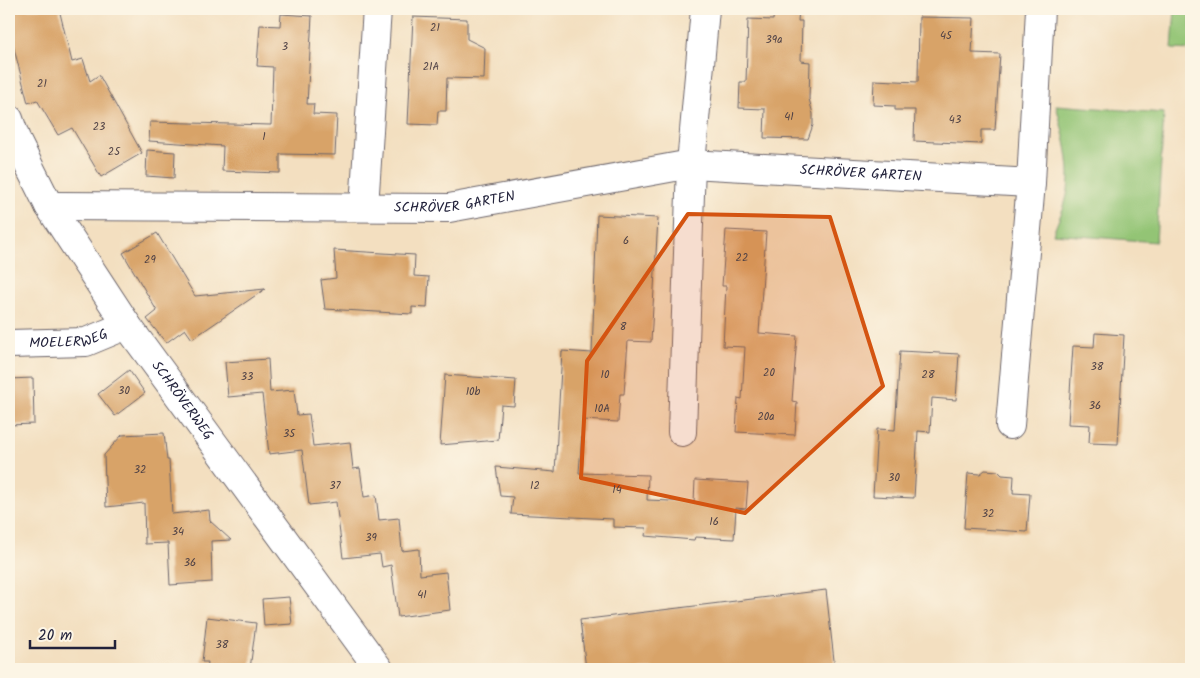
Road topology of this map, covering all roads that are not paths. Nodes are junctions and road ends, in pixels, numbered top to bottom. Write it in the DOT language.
graph roads {
  1 [pos="377,9"];
  2 [pos="704,9"];
  3 [pos="1040,9"];
  4 [pos="9,119"];
  5 [pos="691,164"];
  6 [pos="1031,183"];
  7 [pos="49,206"];
  8 [pos="364,207"];
  9 [pos="127,325"];
  10 [pos="9,344"];
  11 [pos="1010,425"];
  12 [pos="682,432"];
  13 [pos="379,669"];
  1 -- 8 [label="street"];
  2 -- 5 [label="street"];
  3 -- 6 [label="street"];
  4 -- 7 [label="street, SCHRÖVERWEG"];
  5 -- 6 [label="street, SCHRÖVER GARTEN"];
  5 -- 8 [label="street, SCHRÖVER GARTEN"];
  5 -- 12 [label="street"];
  6 -- 11 [label="street"];
  7 -- 8 [label="street, SCHRÖVER GARTEN"];
  7 -- 9 [label="street, SCHRÖVERWEG"];
  9 -- 10 [label="street, MOELERWEG"];
  9 -- 13 [label="street, SCHRÖVERWEG"];
}
